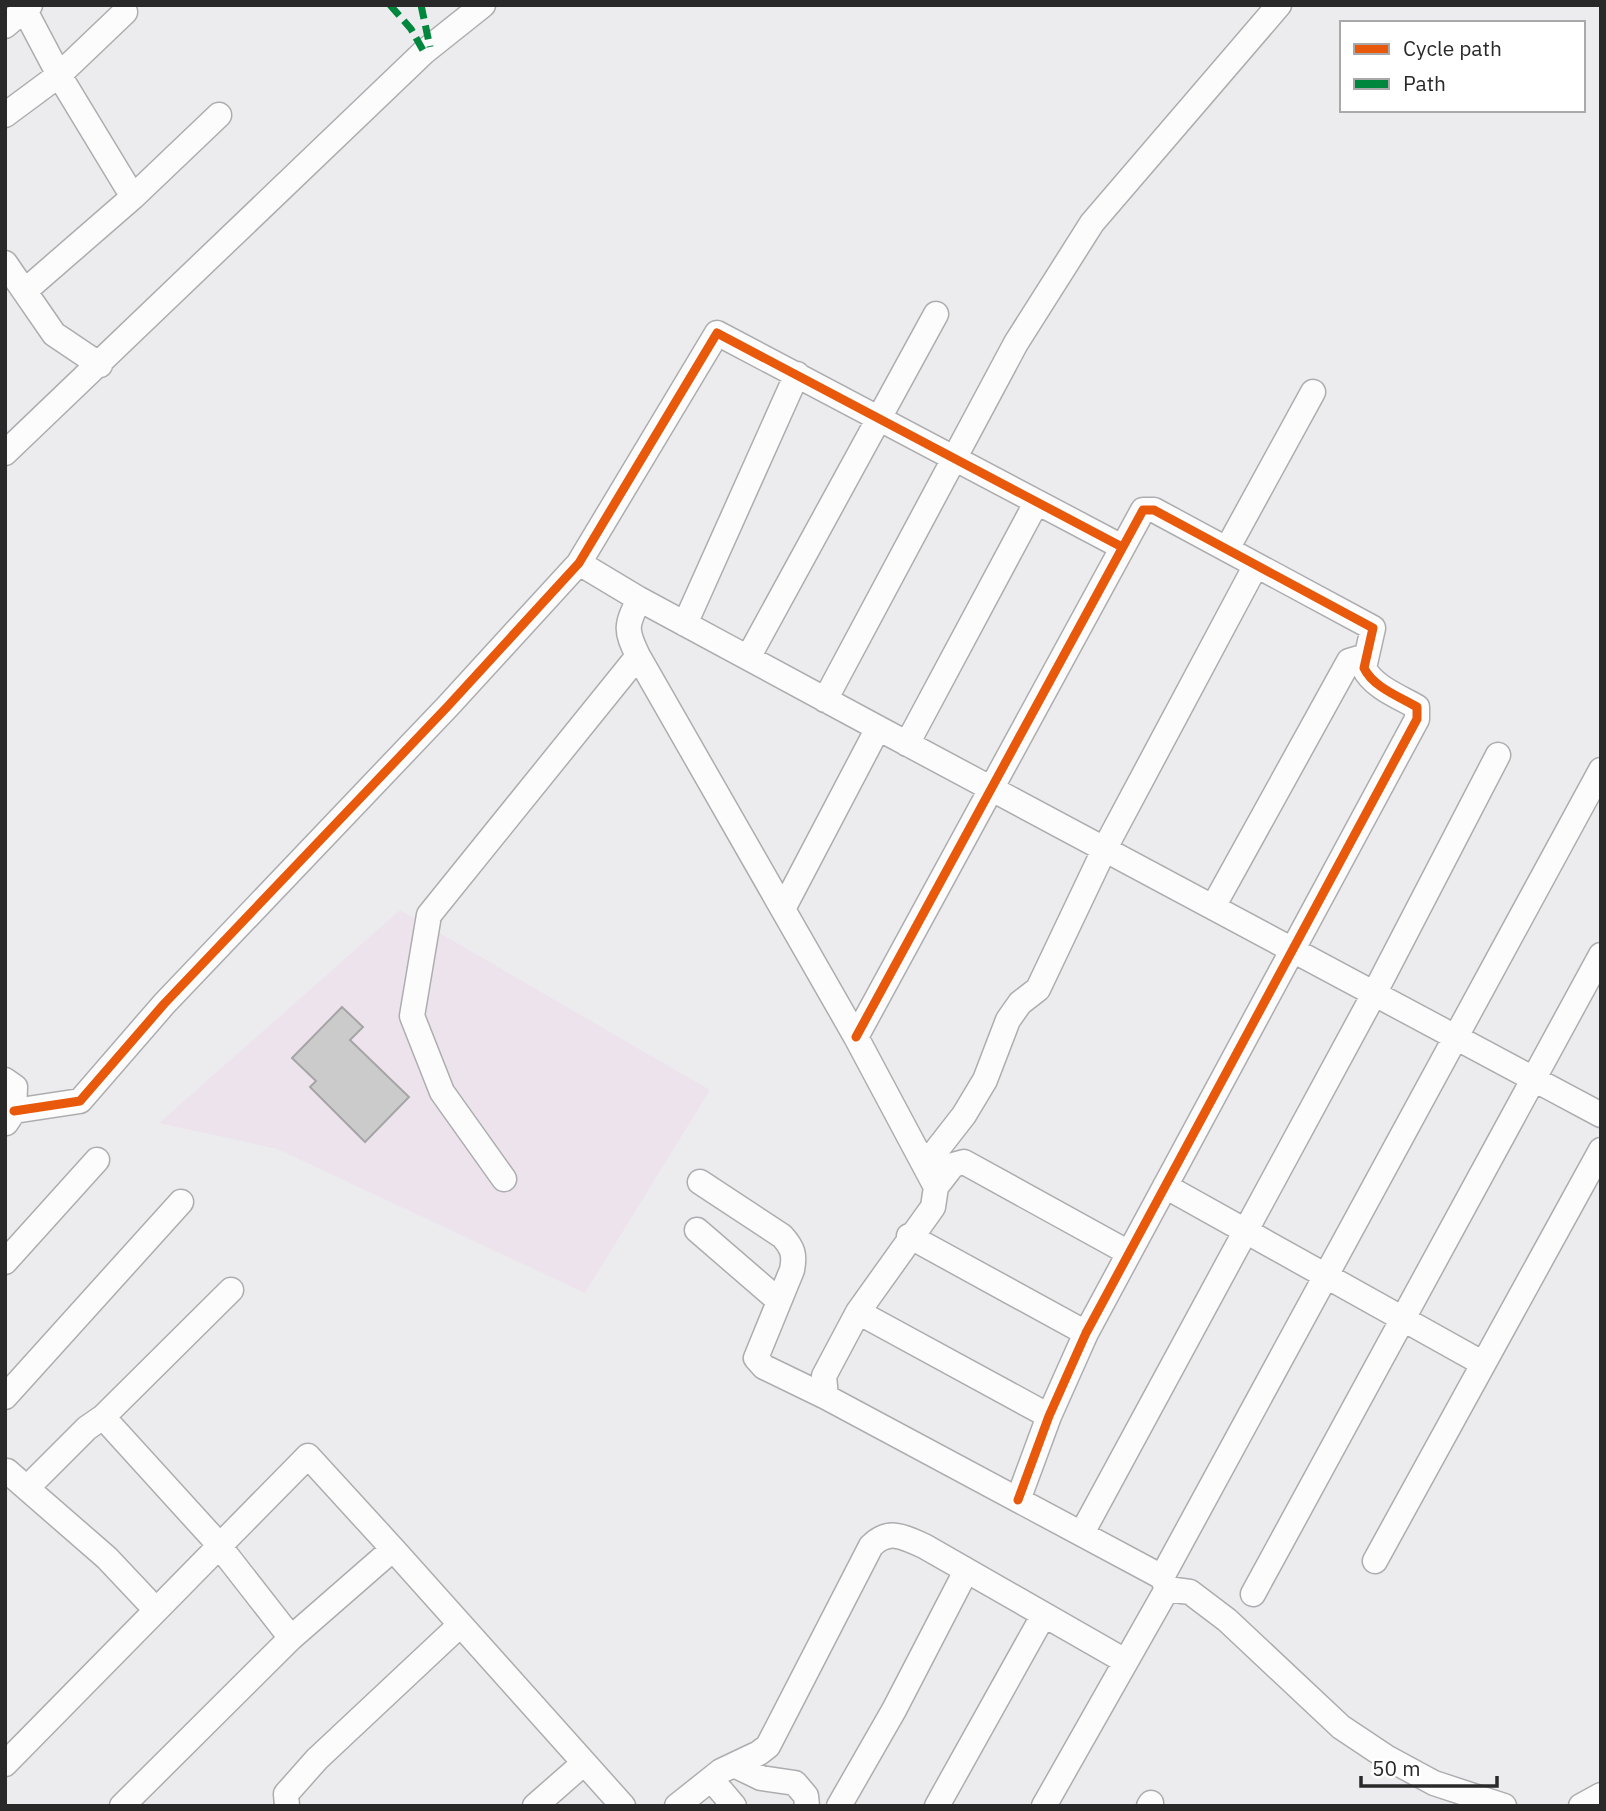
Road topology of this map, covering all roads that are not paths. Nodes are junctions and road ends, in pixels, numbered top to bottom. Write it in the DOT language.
graph roads {
  1 [pos="483,5"];
  2 [pos="1279,5"];
  3 [pos="25,7"];
  4 [pos="125,12"];
  5 [pos="5,26"];
  6 [pos="60,75"];
  7 [pos="5,115"];
  8 [pos="219,115"];
  9 [pos="133,197"];
  10 [pos="5,262"];
  11 [pos="26,290"];
  12 [pos="936,314"];
  13 [pos="100,365"];
  14 [pos="797,374"];
  15 [pos="1313,392"];
  16 [pos="879,418"];
  17 [pos="5,453"];
  18 [pos="955,460"];
  19 [pos="1036,503"];
  20 [pos="1122,547"];
  21 [pos="1227,549"];
  22 [pos="579,563"];
  23 [pos="1256,565"];
  24 [pos="639,599"];
  25 [pos="685,624"];
  26 [pos="638,656"];
  27 [pos="749,656"];
  28 [pos="1366,656"];
  29 [pos="825,700"];
  30 [pos="877,728"];
  31 [pos="907,744"];
  32 [pos="1498,755"];
  33 [pos="1601,770"];
  34 [pos="989,789"];
  35 [pos="1105,848"];
  36 [pos="1213,907"];
  37 [pos="783,909"];
  38 [pos="1294,951"];
  39 [pos="1601,955"];
  40 [pos="1374,994"];
  41 [pos="856,1037"];
  42 [pos="1453,1037"];
  43 [pos="5,1080"];
  44 [pos="1535,1080"];
  45 [pos="1601,1115"];
  46 [pos="10,1117"];
  47 [pos="1601,1150"];
  48 [pos="97,1160"];
  49 [pos="931,1176"];
  50 [pos="504,1179"];
  51 [pos="700,1182"];
  52 [pos="1165,1186"];
  53 [pos="181,1202"];
  54 [pos="697,1230"];
  55 [pos="1244,1231"];
  56 [pos="909,1236"];
  57 [pos="1129,1253"];
  58 [pos="5,1262"];
  59 [pos="1325,1276"];
  60 [pos="232,1290"];
  61 [pos="778,1300"];
  62 [pos="858,1312"];
  63 [pos="1403,1319"];
  64 [pos="1086,1333"];
  65 [pos="1482,1363"];
  66 [pos="5,1397"];
  67 [pos="826,1397"];
  68 [pos="1049,1416"];
  69 [pos="103,1417"];
  70 [pos="7,1471"];
  71 [pos="36,1479"];
  72 [pos="1018,1500"];
  73 [pos="1082,1533"];
  74 [pos="218,1545"];
  75 [pos="393,1549"];
  76 [pos="1375,1560"];
  77 [pos="966,1571"];
  78 [pos="1164,1583"];
  79 [pos="1253,1594"];
  80 [pos="156,1609"];
  81 [pos="1043,1616"];
  82 [pos="460,1625"];
  83 [pos="291,1638"];
  84 [pos="1125,1661"];
  85 [pos="584,1763"];
  86 [pos="5,1764"];
  87 [pos="734,1765"];
  88 [pos="711,1779"];
  89 [pos="1601,1796"];
  90 [pos="128,1803"];
  91 [pos="287,1806"];
  92 [pos="535,1806"];
  93 [pos="623,1806"];
  94 [pos="677,1806"];
  95 [pos="734,1806"];
  96 [pos="807,1806"];
  97 [pos="839,1806"];
  98 [pos="937,1806"];
  99 [pos="1044,1806"];
  100 [pos="1504,1806"];
  101 [pos="1581,1806"];
  1 -- 13 [label="street"];
  2 -- 18 [label="street"];
  3 -- 5 [label="street"];
  3 -- 6 [label="street"];
  4 -- 6 [label="street"];
  6 -- 7 [label="street"];
  6 -- 9 [label="street"];
  8 -- 9 [label="street"];
  9 -- 11 [label="street"];
  10 -- 11 [label="street"];
  11 -- 13 [label="street"];
  12 -- 16 [label="street"];
  13 -- 17 [label="street"];
  14 -- 16 [label="street"];
  14 -- 22 [label="street"];
  14 -- 25 [label="street"];
  15 -- 21 [label="street"];
  16 -- 18 [label="street"];
  16 -- 27 [label="street"];
  18 -- 19 [label="street"];
  18 -- 29 [label="street"];
  19 -- 20 [label="street"];
  19 -- 31 [label="street"];
  20 -- 21 [label="street"];
  20 -- 34 [label="street"];
  21 -- 23 [label="street"];
  22 -- 24 [label="street"];
  22 -- 46 [label="street"];
  23 -- 28 [label="street"];
  23 -- 35 [label="street"];
  24 -- 25 [label="street"];
  24 -- 26 [label="street"];
  25 -- 27 [label="street"];
  26 -- 37 [label="street"];
  26 -- 50 [label="street"];
  27 -- 29 [label="street"];
  28 -- 36 [label="street"];
  28 -- 38 [label="street"];
  29 -- 30 [label="street"];
  30 -- 31 [label="street"];
  30 -- 37 [label="street"];
  31 -- 34 [label="street"];
  32 -- 40 [label="street"];
  33 -- 42 [label="street"];
  34 -- 35 [label="street"];
  34 -- 41 [label="street"];
  35 -- 36 [label="street"];
  35 -- 49 [label="street"];
  36 -- 38 [label="street"];
  37 -- 41 [label="street"];
  38 -- 40 [label="street"];
  38 -- 52 [label="street"];
  39 -- 44 [label="street"];
  40 -- 42 [label="street"];
  40 -- 55 [label="street"];
  41 -- 49 [label="street"];
  42 -- 44 [label="street"];
  42 -- 59 [label="street"];
  43 -- 46 [label="street"];
  44 -- 45 [label="street"];
  44 -- 63 [label="street"];
  47 -- 65 [label="street"];
  48 -- 58 [label="street"];
  49 -- 56 [label="street"];
  49 -- 57 [label="street"];
  51 -- 61 [label="street"];
  52 -- 55 [label="street"];
  52 -- 57 [label="street"];
  53 -- 66 [label="street"];
  54 -- 61 [label="street"];
  55 -- 59 [label="street"];
  55 -- 73 [label="street"];
  56 -- 62 [label="street"];
  56 -- 64 [label="street"];
  57 -- 64 [label="street"];
  59 -- 63 [label="street"];
  59 -- 78 [label="street"];
  60 -- 69 [label="street"];
  61 -- 67 [label="street"];
  62 -- 67 [label="street"];
  62 -- 68 [label="street"];
  63 -- 65 [label="street"];
  63 -- 79 [label="street"];
  64 -- 68 [label="street"];
  65 -- 76 [label="street"];
  67 -- 72 [label="street"];
  68 -- 72 [label="street"];
  69 -- 71 [label="street"];
  69 -- 74 [label="street"];
  70 -- 80 [label="street"];
  72 -- 73 [label="street"];
  73 -- 78 [label="street"];
  74 -- 75 [label="street"];
  74 -- 80 [label="street"];
  74 -- 83 [label="street"];
  75 -- 82 [label="street"];
  75 -- 83 [label="street"];
  77 -- 81 [label="street"];
  77 -- 87 [label="street"];
  77 -- 97 [label="street"];
  78 -- 84 [label="street"];
  78 -- 100 [label="street"];
  80 -- 86 [label="street"];
  81 -- 84 [label="street"];
  81 -- 98 [label="street"];
  82 -- 85 [label="street"];
  82 -- 91 [label="street"];
  83 -- 90 [label="street"];
  84 -- 99 [label="street"];
  85 -- 92 [label="street"];
  85 -- 93 [label="street"];
  87 -- 88 [label="street"];
  87 -- 96 [label="street"];
  88 -- 94 [label="street"];
  88 -- 95 [label="street"];
  89 -- 101 [label="street"];
}
